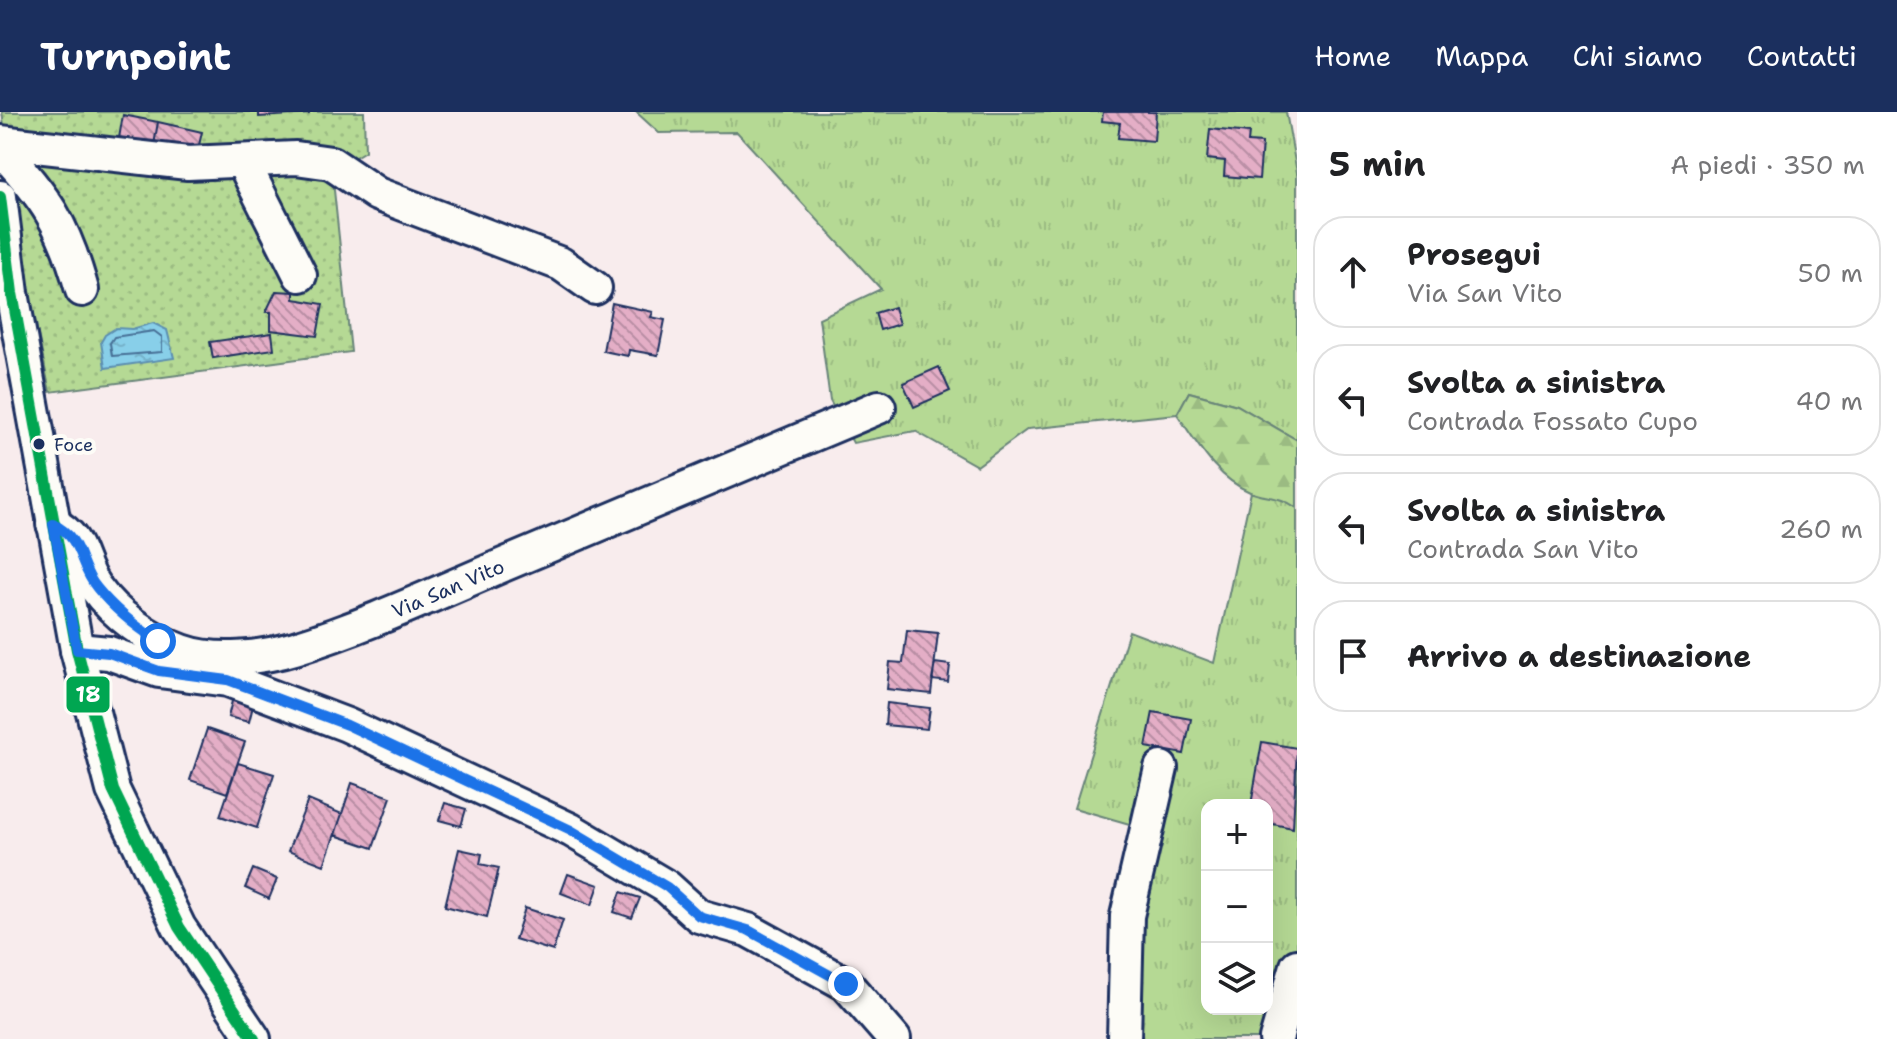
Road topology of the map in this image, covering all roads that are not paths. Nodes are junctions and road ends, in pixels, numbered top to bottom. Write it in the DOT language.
graph roads {
  1 [pos="0,142"];
  2 [pos="0,148"];
  3 [pos="243,162"];
  4 [pos="0,197"];
  5 [pos="300,275"];
  6 [pos="595,288"];
  7 [pos="82,290"];
  8 [pos="879,407"];
  9 [pos="53,524"];
  10 [pos="77,650"];
  11 [pos="1161,768"];
  12 [pos="1297,966"];
  13 [pos="254,1039"];
  14 [pos="894,1039"];
  15 [pos="1124,1039"];
  16 [pos="1276,1039"];
  1 -- 3 [label="street"];
  2 -- 7 [label="street"];
  3 -- 5 [label="street"];
  3 -- 6 [label="street"];
  4 -- 9 [label="street"];
  8 -- 9 [label="street, Via San Vito"];
  9 -- 10 [label="street"];
  10 -- 13 [label="street"];
  10 -- 14 [label="street"];
  11 -- 15 [label="street"];
  12 -- 16 [label="street"];
}
